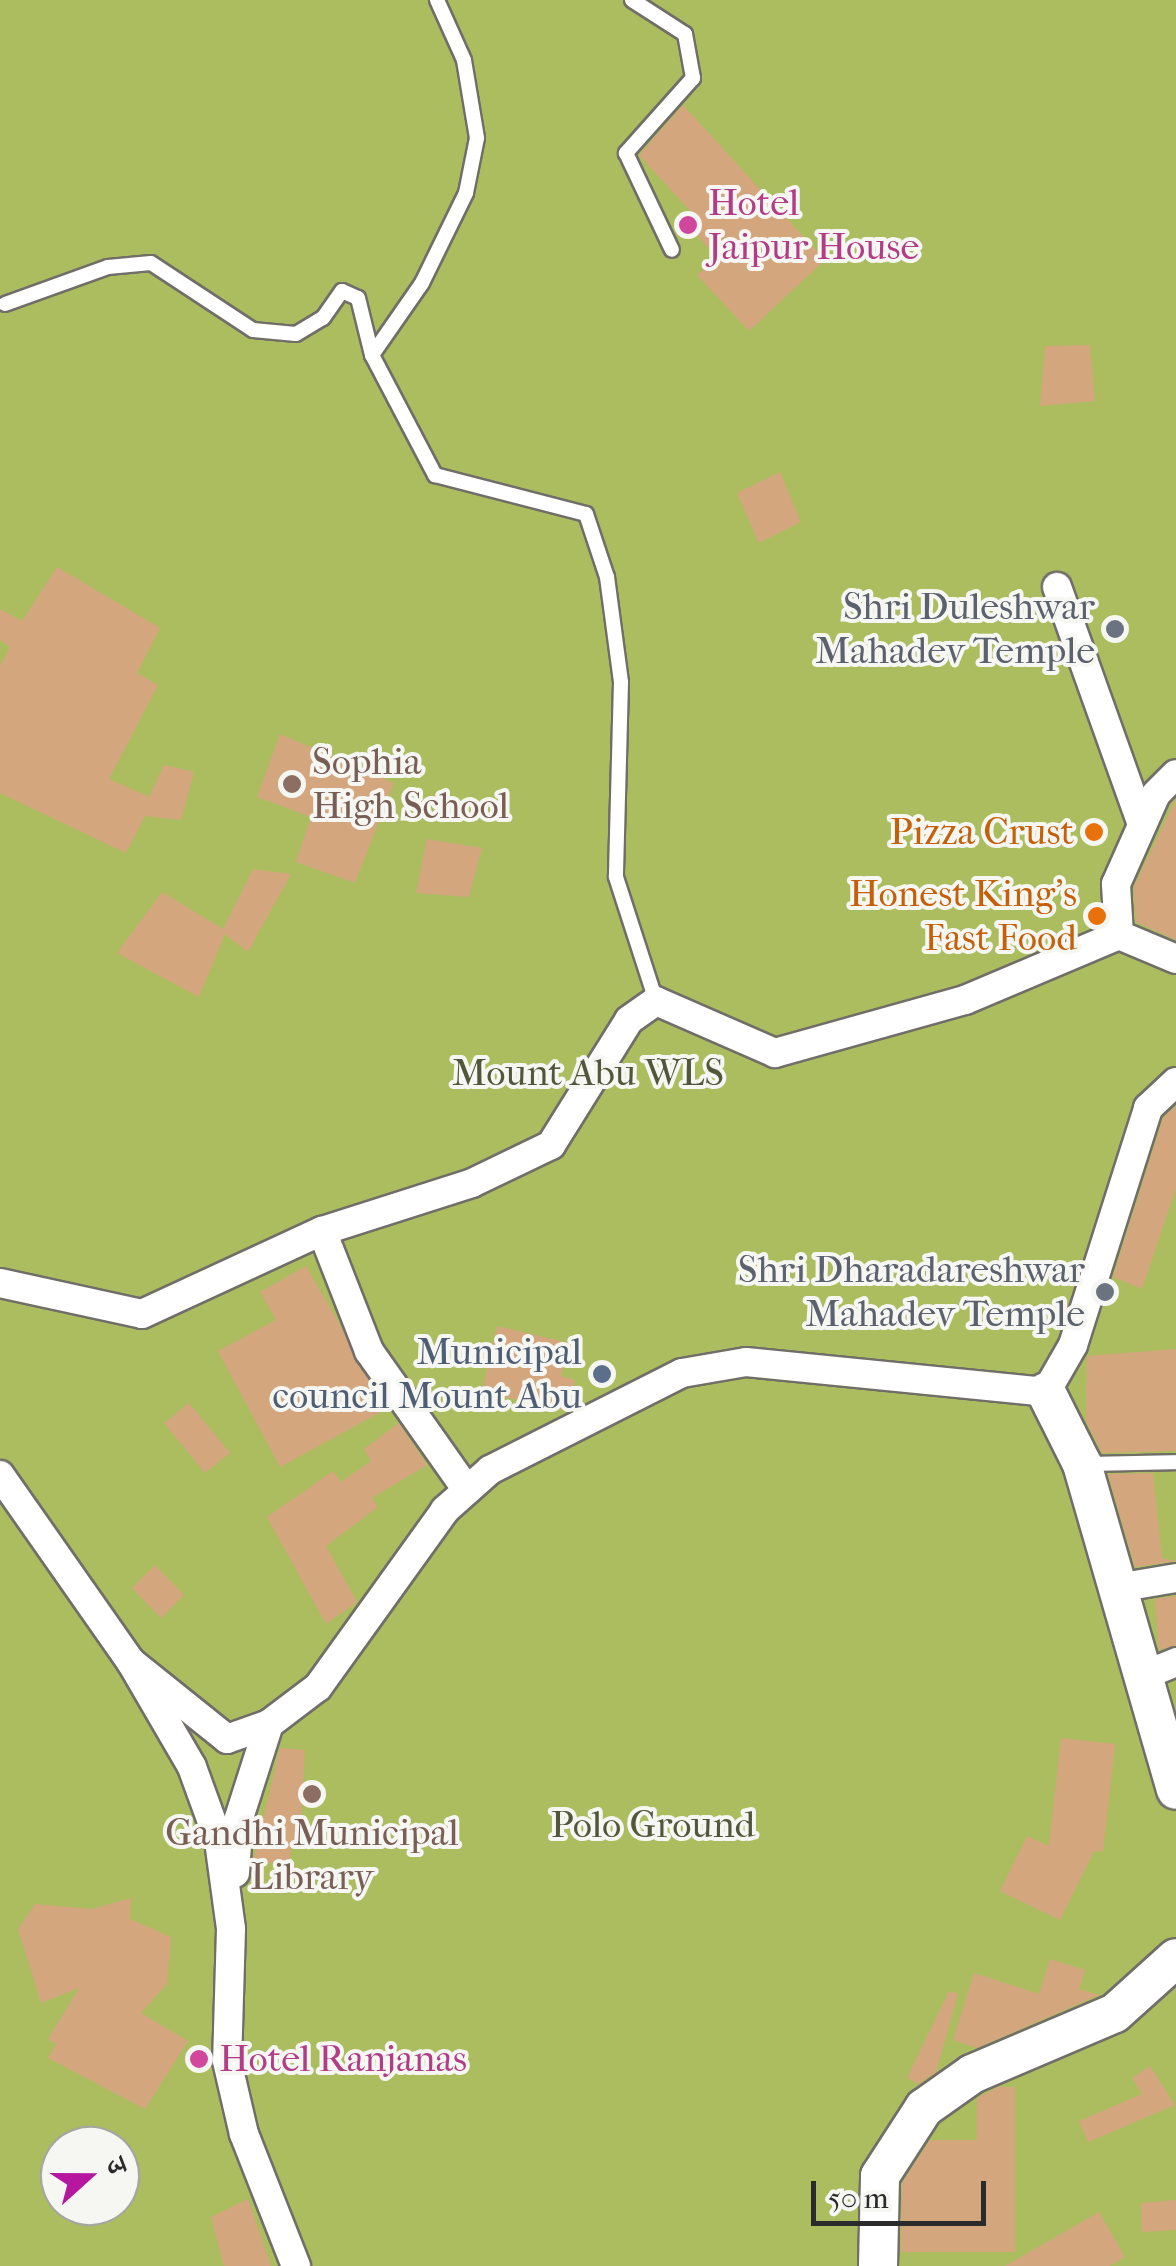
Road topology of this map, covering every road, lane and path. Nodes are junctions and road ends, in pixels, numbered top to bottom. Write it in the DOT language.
graph roads {
  1 [pos="437,0"];
  2 [pos="632,0"];
  3 [pos="672,250"];
  4 [pos="5,304"];
  5 [pos="372,355"];
  6 [pos="1057,587"];
  7 [pos="1176,774"];
  8 [pos="1142,824"];
  9 [pos="1119,936"];
  10 [pos="1176,959"];
  11 [pos="656,1001"];
  12 [pos="1176,1082"];
  13 [pos="322,1231"];
  14 [pos="0,1284"];
  15 [pos="1046,1392"];
  16 [pos="1176,1462"];
  17 [pos="1082,1464"];
  18 [pos="0,1475"];
  19 [pos="467,1490"];
  20 [pos="1176,1578"];
  21 [pos="1118,1588"];
  22 [pos="131,1662"];
  23 [pos="1159,1669"];
  24 [pos="269,1724"];
  25 [pos="1176,1790"];
  26 [pos="231,1936"];
  27 [pos="1176,1958"];
  28 [pos="296,2266"];
  29 [pos="878,2266"];
  1 -- 5 [label="lane"];
  2 -- 3 [label="lane"];
  4 -- 5 [label="lane"];
  5 -- 11 [label="lane"];
  6 -- 8 [label="street"];
  7 -- 8 [label="street"];
  8 -- 9 [label="street"];
  9 -- 10 [label="street"];
  9 -- 11 [label="street"];
  11 -- 13 [label="street"];
  12 -- 15 [label="street"];
  13 -- 14 [label="street"];
  13 -- 19 [label="street"];
  15 -- 17 [label="main road"];
  15 -- 19 [label="street"];
  16 -- 17 [label="lane"];
  17 -- 21 [label="main road"];
  18 -- 22 [label="street"];
  19 -- 24 [label="street"];
  20 -- 21 [label="street"];
  21 -- 23 [label="main road"];
  22 -- 24 [label="street"];
  22 -- 26 [label="street"];
  23 -- 25 [label="main road"];
  24 -- 26 [label="street"];
  26 -- 28 [label="street"];
  27 -- 29 [label="main road"];
}
